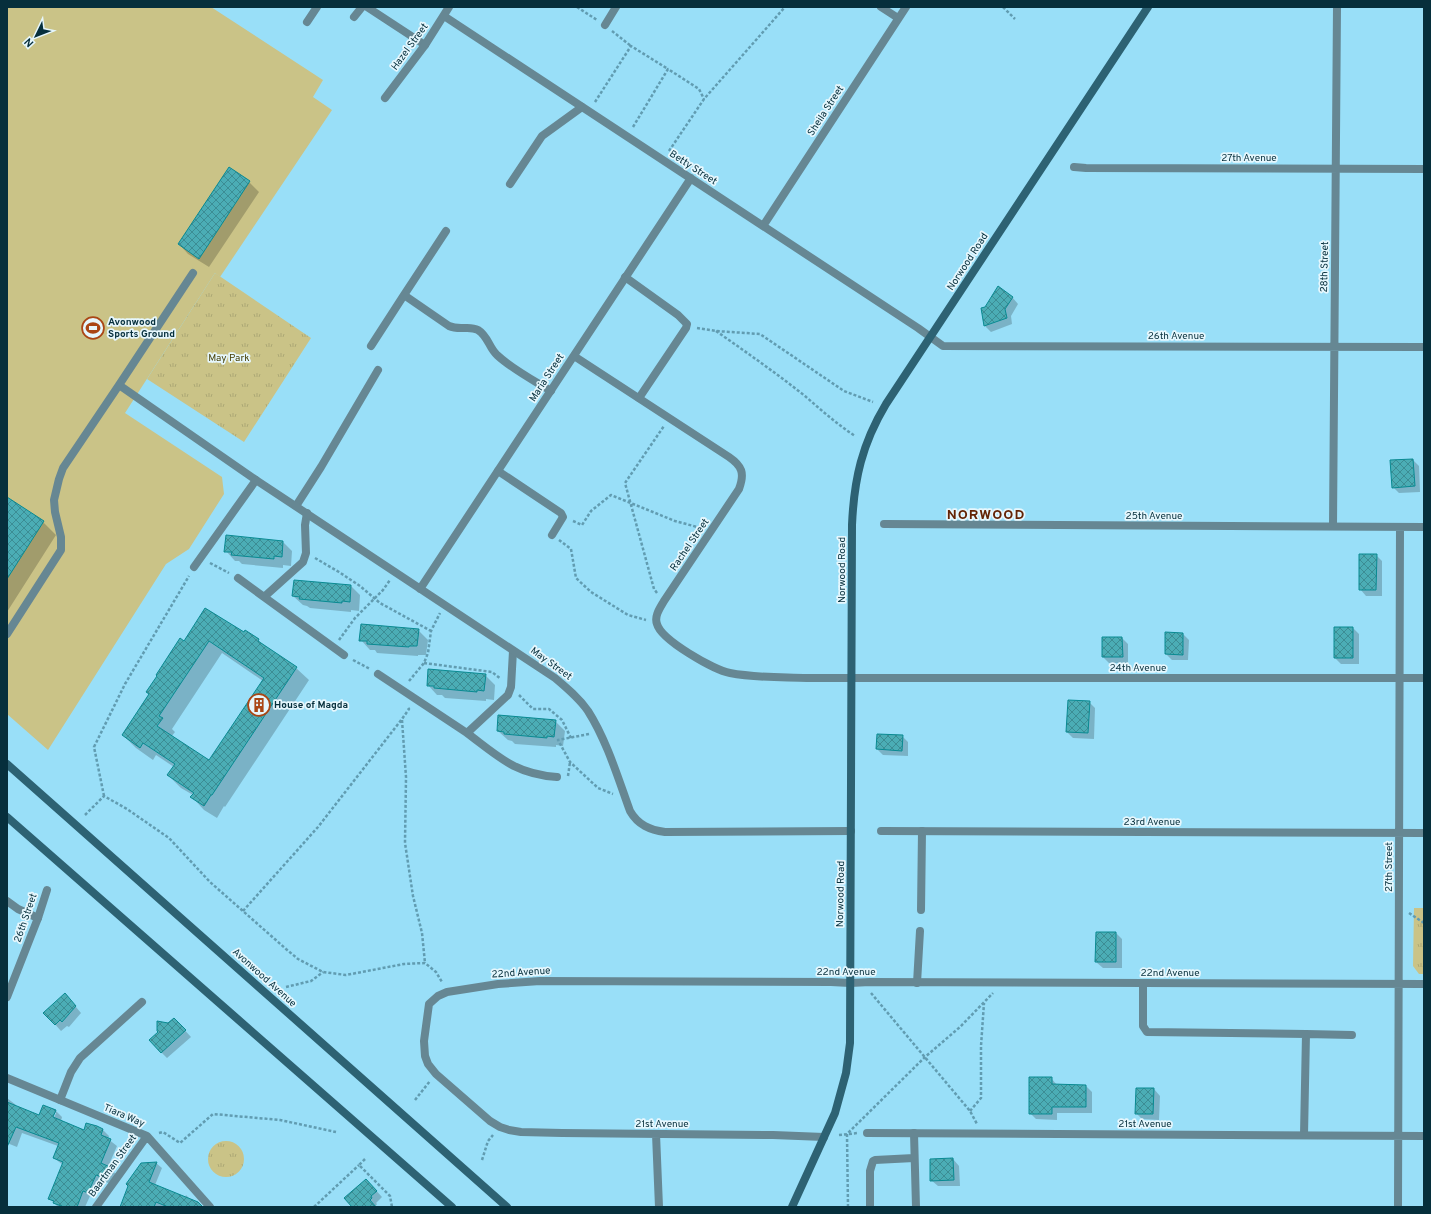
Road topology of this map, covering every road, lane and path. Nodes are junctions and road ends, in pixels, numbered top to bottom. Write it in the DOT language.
graph roads {
  1 [pos="317,7"];
  2 [pos="362,7"];
  3 [pos="367,7"];
  4 [pos="449,7"];
  5 [pos="577,7"];
  6 [pos="616,7"];
  7 [pos="785,7"];
  8 [pos="881,7"];
  9 [pos="906,7"];
  10 [pos="1003,7"];
  11 [pos="1148,7"];
  12 [pos="1337,7"];
  13 [pos="444,16"];
  14 [pos="354,17"];
  15 [pos="898,18"];
  16 [pos="1015,19"];
  17 [pos="307,22"];
  18 [pos="605,25"];
  19 [pos="425,45"];
  20 [pos="631,46"];
  21 [pos="668,69"];
  22 [pos="385,98"];
  23 [pos="704,99"];
  24 [pos="586,109"];
  25 [pos="627,136"];
  26 [pos="663,160"];
  27 [pos="1074,167"];
  28 [pos="1336,169"];
  29 [pos="1424,169"];
  30 [pos="691,178"];
  31 [pos="510,184"];
  32 [pos="763,226"];
  33 [pos="446,231"];
  34 [pos="193,273"];
  35 [pos="626,278"];
  36 [pos="404,295"];
  37 [pos="687,326"];
  38 [pos="716,331"];
  39 [pos="931,337"];
  40 [pos="371,346"];
  41 [pos="1334,347"];
  42 [pos="1424,347"];
  43 [pos="574,356"];
  44 [pos="378,370"];
  45 [pos="119,385"];
  46 [pos="551,391"];
  47 [pos="640,398"];
  48 [pos="873,402"];
  49 [pos="669,417"];
  50 [pos="855,436"];
  51 [pos="498,471"];
  52 [pos="256,480"];
  53 [pos="629,501"];
  54 [pos="296,506"];
  55 [pos="307,513"];
  56 [pos="563,517"];
  57 [pos="884,524"];
  58 [pos="1333,526"];
  59 [pos="1400,527"];
  60 [pos="1424,527"];
  61 [pos="712,530"];
  62 [pos="552,535"];
  63 [pos="306,553"];
  64 [pos="201,557"];
  65 [pos="194,567"];
  66 [pos="238,578"];
  67 [pos="420,589"];
  68 [pos="383,590"];
  69 [pos="264,597"];
  70 [pos="374,599"];
  71 [pos="664,601"];
  72 [pos="434,623"];
  73 [pos="656,623"];
  74 [pos="431,631"];
  75 [pos="7,634"];
  76 [pos="334,647"];
  77 [pos="514,651"];
  78 [pos="344,655"];
  79 [pos="378,674"];
  80 [pos="851,678"];
  81 [pos="1400,678"];
  82 [pos="1424,678"];
  83 [pos="402,689"];
  84 [pos="402,719"];
  85 [pos="467,733"];
  86 [pos="579,736"];
  87 [pos="570,762"];
  88 [pos="7,764"];
  89 [pos="557,777"];
  90 [pos="568,781"];
  91 [pos="598,788"];
  92 [pos="104,796"];
  93 [pos="85,815"];
  94 [pos="7,817"];
  95 [pos="851,831"];
  96 [pos="881,831"];
  97 [pos="922,831"];
  98 [pos="1399,833"];
  99 [pos="1424,833"];
  100 [pos="47,890"];
  101 [pos="7,900"];
  102 [pos="921,910"];
  103 [pos="243,911"];
  104 [pos="1409,912"];
  105 [pos="38,918"];
  106 [pos="1424,923"];
  107 [pos="920,931"];
  108 [pos="425,963"];
  109 [pos="323,972"];
  110 [pos="850,983"];
  111 [pos="917,983"];
  112 [pos="999,983"];
  113 [pos="1143,983"];
  114 [pos="1398,984"];
  115 [pos="1424,984"];
  116 [pos="286,987"];
  117 [pos="448,992"];
  118 [pos="871,993"];
  119 [pos="7,996"];
  120 [pos="142,1002"];
  121 [pos="984,1002"];
  122 [pos="1306,1034"];
  123 [pos="1352,1035"];
  124 [pos="925,1057"];
  125 [pos="436,1074"];
  126 [pos="7,1078"];
  127 [pos="60,1100"];
  128 [pos="415,1100"];
  129 [pos="970,1111"];
  130 [pos="500,1127"];
  131 [pos="336,1132"];
  132 [pos="867,1133"];
  133 [pos="914,1133"];
  134 [pos="656,1134"];
  135 [pos="847,1134"];
  136 [pos="981,1134"];
  137 [pos="839,1135"];
  138 [pos="1304,1135"];
  139 [pos="147,1136"];
  140 [pos="1398,1136"];
  141 [pos="1424,1136"];
  142 [pos="824,1137"];
  143 [pos="914,1158"];
  144 [pos="365,1159"];
  145 [pos="482,1160"];
  146 [pos="359,1165"];
  147 [pos="96,1207"];
  148 [pos="210,1207"];
  149 [pos="314,1207"];
  150 [pos="392,1207"];
  151 [pos="452,1207"];
  152 [pos="507,1207"];
  153 [pos="659,1207"];
  154 [pos="792,1207"];
  155 [pos="848,1207"];
  156 [pos="870,1207"];
  157 [pos="916,1207"];
  158 [pos="1398,1207"];
  1 -- 17 [label="street"];
  2 -- 14 [label="street"];
  3 -- 19 [label="street"];
  4 -- 13 [label="street, Hazel Street"];
  5 -- 18 [label="path"];
  6 -- 18 [label="street"];
  7 -- 23 [label="path"];
  8 -- 15 [label="street"];
  9 -- 15 [label="street, Sheila Street"];
  10 -- 16 [label="path"];
  11 -- 39 [label="street, Norwood Road"];
  12 -- 28 [label="street, 28th Street"];
  13 -- 19 [label="street, Hazel Street"];
  13 -- 24 [label="street, Betty Street"];
  15 -- 32 [label="street, Sheila Street"];
  18 -- 20 [label="path"];
  19 -- 22 [label="street, Hazel Street"];
  20 -- 21 [label="path"];
  20 -- 24 [label="path"];
  21 -- 23 [label="path"];
  21 -- 25 [label="path"];
  23 -- 26 [label="path"];
  24 -- 25 [label="street, Betty Street"];
  24 -- 31 [label="street"];
  25 -- 26 [label="street, Betty Street"];
  26 -- 30 [label="street, Betty Street"];
  27 -- 28 [label="street, 27th Avenue"];
  28 -- 29 [label="street, 27th Avenue"];
  28 -- 41 [label="street, 28th Street"];
  30 -- 32 [label="street, Betty Street"];
  30 -- 35 [label="street, Maria Street"];
  32 -- 39 [label="street, Betty Street"];
  33 -- 36 [label="street"];
  34 -- 45 [label="street"];
  35 -- 37 [label="street"];
  35 -- 43 [label="street, Maria Street"];
  36 -- 40 [label="street"];
  36 -- 46 [label="street"];
  37 -- 38 [label="path"];
  37 -- 47 [label="street"];
  38 -- 48 [label="path"];
  38 -- 50 [label="path"];
  39 -- 41 [label="street, 26th Avenue"];
  39 -- 80 [label="street, Norwood Road"];
  41 -- 42 [label="street, 26th Avenue"];
  41 -- 58 [label="street, 28th Street"];
  43 -- 46 [label="street, Maria Street"];
  43 -- 47 [label="street, Rachel Street"];
  44 -- 54 [label="street"];
  45 -- 52 [label="street, May Street"];
  45 -- 75 [label="street"];
  46 -- 51 [label="street, Maria Street"];
  47 -- 49 [label="street, Rachel Street"];
  49 -- 53 [label="path"];
  49 -- 61 [label="street, Rachel Street"];
  51 -- 56 [label="street"];
  51 -- 67 [label="street, Maria Street"];
  52 -- 54 [label="street, May Street"];
  52 -- 64 [label="street"];
  53 -- 56 [label="path"];
  53 -- 61 [label="path"];
  53 -- 71 [label="path"];
  54 -- 55 [label="street, May Street"];
  55 -- 63 [label="street"];
  55 -- 67 [label="street, May Street"];
  56 -- 62 [label="street"];
  57 -- 58 [label="street, 25th Avenue"];
  58 -- 59 [label="street, 25th Avenue"];
  59 -- 60 [label="street, 25th Avenue"];
  59 -- 81 [label="street, 27th Street"];
  61 -- 71 [label="street, Rachel Street"];
  62 -- 73 [label="path"];
  63 -- 69 [label="street"];
  63 -- 70 [label="path"];
  64 -- 65 [label="street"];
  64 -- 66 [label="path"];
  65 -- 92 [label="path"];
  66 -- 69 [label="street"];
  67 -- 77 [label="street, May Street"];
  68 -- 70 [label="path"];
  69 -- 76 [label="street"];
  70 -- 74 [label="path"];
  70 -- 76 [label="path"];
  71 -- 73 [label="street, Rachel Street"];
  72 -- 74 [label="path"];
  73 -- 80 [label="street"];
  74 -- 83 [label="path"];
  76 -- 78 [label="street"];
  77 -- 85 [label="street"];
  77 -- 95 [label="street, May Street"];
  78 -- 79 [label="path"];
  79 -- 83 [label="street"];
  80 -- 81 [label="street, 24th Avenue"];
  80 -- 95 [label="street, Norwood Road"];
  81 -- 82 [label="street, 24th Avenue"];
  81 -- 98 [label="street, 27th Street"];
  83 -- 84 [label="path"];
  83 -- 85 [label="street"];
  84 -- 103 [label="path"];
  84 -- 108 [label="path"];
  85 -- 89 [label="street"];
  86 -- 87 [label="path"];
  87 -- 90 [label="path"];
  87 -- 91 [label="path"];
  88 -- 152 [label="street, Avonwood Avenue"];
  92 -- 93 [label="path"];
  92 -- 103 [label="path"];
  94 -- 151 [label="street"];
  95 -- 110 [label="street, Norwood Road"];
  96 -- 97 [label="street, 23rd Avenue"];
  97 -- 98 [label="street, 23rd Avenue"];
  97 -- 102 [label="street"];
  98 -- 99 [label="street, 23rd Avenue"];
  98 -- 114 [label="street, 27th Street"];
  100 -- 105 [label="street, 26th Street"];
  101 -- 105 [label="street"];
  103 -- 109 [label="path"];
  104 -- 106 [label="path"];
  105 -- 119 [label="street, 26th Street"];
  107 -- 111 [label="street"];
  108 -- 109 [label="path"];
  108 -- 117 [label="path"];
  109 -- 116 [label="path"];
  110 -- 111 [label="street, 22nd Avenue"];
  110 -- 117 [label="street, 22nd Avenue"];
  110 -- 142 [label="street, Norwood Road"];
  111 -- 112 [label="street, 22nd Avenue"];
  112 -- 113 [label="street, 22nd Avenue"];
  112 -- 121 [label="path"];
  113 -- 114 [label="street, 22nd Avenue"];
  113 -- 122 [label="street"];
  114 -- 115 [label="street, 22nd Avenue"];
  114 -- 140 [label="street, 27th Street"];
  117 -- 125 [label="street, 22nd Avenue"];
  118 -- 124 [label="path"];
  120 -- 127 [label="street"];
  121 -- 124 [label="path"];
  121 -- 129 [label="path"];
  122 -- 123 [label="street"];
  122 -- 138 [label="street"];
  124 -- 129 [label="path"];
  124 -- 135 [label="path"];
  125 -- 128 [label="path"];
  125 -- 130 [label="street, 22nd Avenue"];
  126 -- 127 [label="street, Tiara Way"];
  127 -- 139 [label="street, Tiara Way"];
  129 -- 136 [label="path"];
  130 -- 134 [label="street, 21st Avenue"];
  130 -- 145 [label="path"];
  131 -- 139 [label="path"];
  132 -- 133 [label="street, 21st Avenue"];
  132 -- 135 [label="path"];
  133 -- 136 [label="street, 21st Avenue"];
  133 -- 143 [label="street"];
  134 -- 142 [label="street, 21st Avenue"];
  134 -- 153 [label="street"];
  135 -- 137 [label="path"];
  135 -- 155 [label="path"];
  136 -- 138 [label="street, 21st Avenue"];
  138 -- 140 [label="street, 21st Avenue"];
  139 -- 147 [label="street, Baartman Street"];
  139 -- 148 [label="street, Tiara Way"];
  140 -- 141 [label="street, 21st Avenue"];
  140 -- 158 [label="street, 27th Street"];
  142 -- 154 [label="street, Norwood Road"];
  143 -- 156 [label="street"];
  143 -- 157 [label="street"];
  144 -- 146 [label="path"];
  146 -- 149 [label="path"];
  146 -- 150 [label="path"];
}
